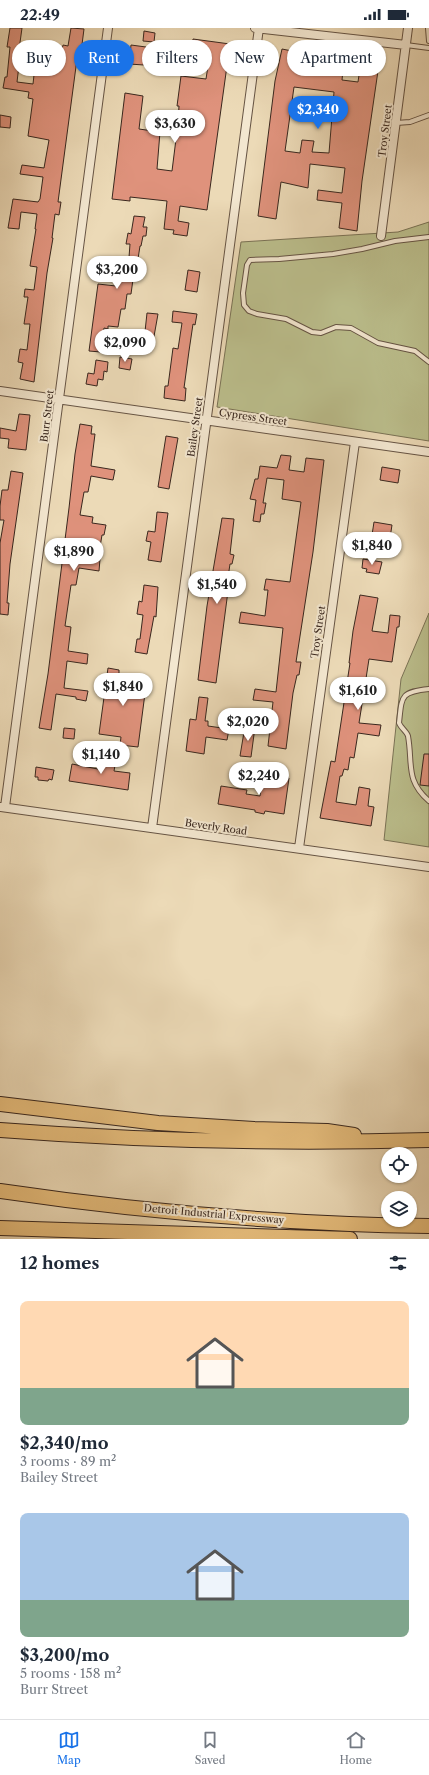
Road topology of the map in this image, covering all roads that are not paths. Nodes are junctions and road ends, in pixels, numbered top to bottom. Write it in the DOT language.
graph roads {
  1 [pos="108,28"];
  2 [pos="255,28"];
  3 [pos="259,28"];
  4 [pos="408,28"];
  5 [pos="428,28"];
  6 [pos="429,41"];
  7 [pos="406,46"];
  8 [pos="429,48"];
  9 [pos="429,115"];
  10 [pos="396,123"];
  11 [pos="381,236"];
  12 [pos="429,237"];
  13 [pos="429,362"];
  14 [pos="0,391"];
  15 [pos="60,399"];
  16 [pos="206,420"];
  17 [pos="355,442"];
  18 [pos="429,452"];
  19 [pos="429,689"];
  20 [pos="429,801"];
  21 [pos="3,807"];
  22 [pos="152,828"];
  23 [pos="298,848"];
  24 [pos="429,867"];
  25 [pos="0,1104"];
  26 [pos="0,1130"];
  27 [pos="429,1140"];
  28 [pos="406,1141"];
  29 [pos="0,1191"];
  30 [pos="429,1226"];
  31 [pos="0,1228"];
  32 [pos="350,1239"];
  1 -- 15 [label="street, Burr Street"];
  2 -- 3 [label="street"];
  3 -- 7 [label="street"];
  3 -- 16 [label="street, Bailey Street"];
  4 -- 7 [label="street, Troy Street"];
  5 -- 6 [label="lane"];
  7 -- 8 [label="lane"];
  7 -- 10 [label="street, Troy Street"];
  9 -- 10 [label="lane"];
  10 -- 11 [label="street, Troy Street"];
  12 -- 13 [label="lane"];
  14 -- 15 [label="street, Cypress Street"];
  15 -- 16 [label="street, Cypress Street"];
  15 -- 21 [label="street, Burr Street"];
  16 -- 17 [label="street, Cypress Street"];
  16 -- 22 [label="street, Bailey Street"];
  17 -- 18 [label="street, Cypress Street"];
  17 -- 23 [label="street, Troy Street"];
  19 -- 20 [label="lane"];
  21 -- 22 [label="street, Beverly Road"];
  22 -- 23 [label="street, Beverly Road"];
  23 -- 24 [label="street, Beverly Road"];
  25 -- 28 [label="highway"];
  26 -- 28 [label="highway"];
  27 -- 28 [label="highway"];
  29 -- 30 [label="highway, Detroit Industrial Expressway"];
  31 -- 32 [label="highway"];
}
